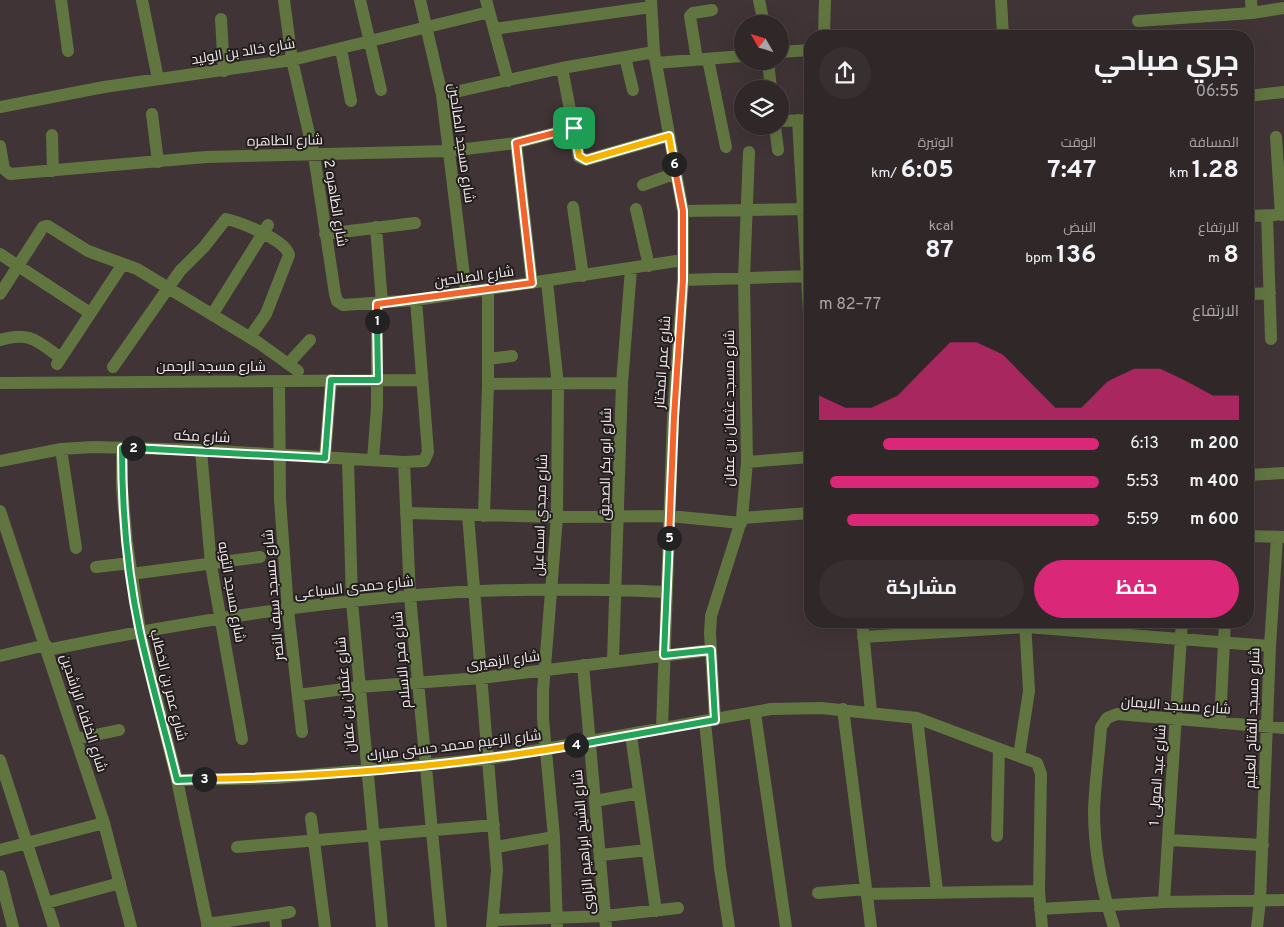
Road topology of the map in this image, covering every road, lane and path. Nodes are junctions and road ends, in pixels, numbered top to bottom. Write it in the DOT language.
graph roads {
  1 [pos="61,0"];
  2 [pos="142,0"];
  3 [pos="284,0"];
  4 [pos="360,0"];
  5 [pos="420,0"];
  6 [pos="759,0"];
  7 [pos="825,0"];
  8 [pos="1001,0"];
  9 [pos="1251,0"];
  10 [pos="651,4"];
  11 [pos="487,6"];
  12 [pos="1284,8"];
  13 [pos="712,10"];
  14 [pos="1252,13"];
  15 [pos="762,15"];
  16 [pos="221,19"];
  17 [pos="1138,21"];
  18 [pos="427,29"];
  19 [pos="494,29"];
  20 [pos="824,30"];
  21 [pos="1003,30"];
  22 [pos="370,42"];
  23 [pos="340,48"];
  24 [pos="804,50"];
  25 [pos="68,51"];
  26 [pos="789,51"];
  27 [pos="625,57"];
  28 [pos="734,57"];
  29 [pos="655,58"];
  30 [pos="702,59"];
  31 [pos="292,60"];
  32 [pos="562,68"];
  33 [pos="224,71"];
  34 [pos="158,79"];
  35 [pos="508,82"];
  36 [pos="381,90"];
  37 [pos="633,90"];
  38 [pos="1284,92"];
  39 [pos="442,95"];
  40 [pos="1254,95"];
  41 [pos="351,101"];
  42 [pos="0,108"];
  43 [pos="152,114"];
  44 [pos="804,120"];
  45 [pos="789,121"];
  46 [pos="574,128"];
  47 [pos="52,135"];
  48 [pos="776,135"];
  49 [pos="669,136"];
  50 [pos="1276,137"];
  51 [pos="516,143"];
  52 [pos="0,146"];
  53 [pos="726,147"];
  54 [pos="778,150"];
  55 [pos="449,151"];
  56 [pos="749,152"];
  57 [pos="314,155"];
  58 [pos="158,162"];
  59 [pos="53,171"];
  60 [pos="676,173"];
  61 [pos="643,186"];
  62 [pos="573,207"];
  63 [pos="636,209"];
  64 [pos="747,210"];
  65 [pos="804,210"];
  66 [pos="683,211"];
  67 [pos="1283,215"];
  68 [pos="1254,216"];
  69 [pos="1267,216"];
  70 [pos="415,222"];
  71 [pos="376,227"];
  72 [pos="266,229"];
  73 [pos="325,234"];
  74 [pos="0,254"];
  75 [pos="683,260"];
  76 [pos="123,264"];
  77 [pos="18,266"];
  78 [pos="649,266"];
  79 [pos="631,268"];
  80 [pos="583,276"];
  81 [pos="804,276"];
  82 [pos="744,278"];
  83 [pos="683,280"];
  84 [pos="547,282"];
  85 [pos="532,283"];
  86 [pos="168,288"];
  87 [pos="488,289"];
  88 [pos="466,292"];
  89 [pos="1270,293"];
  90 [pos="0,294"];
  91 [pos="335,294"];
  92 [pos="1254,294"];
  93 [pos="416,300"];
  94 [pos="379,304"];
  95 [pos="90,314"];
  96 [pos="212,315"];
  97 [pos="250,338"];
  98 [pos="1272,339"];
  99 [pos="0,340"];
  100 [pos="310,340"];
  101 [pos="512,356"];
  102 [pos="488,359"];
  103 [pos="113,367"];
  104 [pos="331,380"];
  105 [pos="378,380"];
  106 [pos="422,380"];
  107 [pos="279,381"];
  108 [pos="0,383"];
  109 [pos="622,383"];
  110 [pos="488,384"];
  111 [pos="558,385"];
  112 [pos="122,448"];
  113 [pos="60,449"];
  114 [pos="201,450"];
  115 [pos="280,455"];
  116 [pos="804,457"];
  117 [pos="325,458"];
  118 [pos="348,459"];
  119 [pos="373,460"];
  120 [pos="0,462"];
  121 [pos="404,462"];
  122 [pos="747,462"];
  123 [pos="1284,473"];
  124 [pos="1254,475"];
  125 [pos="0,511"];
  126 [pos="406,513"];
  127 [pos="804,514"];
  128 [pos="468,515"];
  129 [pos="484,516"];
  130 [pos="619,516"];
  131 [pos="670,516"];
  132 [pos="557,517"];
  133 [pos="741,521"];
  134 [pos="1254,536"];
  135 [pos="1280,537"];
  136 [pos="76,548"];
  137 [pos="260,557"];
  138 [pos="211,564"];
  139 [pos="96,567"];
  140 [pos="130,569"];
  141 [pos="553,590"];
  142 [pos="615,590"];
  143 [pos="475,592"];
  144 [pos="666,592"];
  145 [pos="410,596"];
  146 [pos="352,602"];
  147 [pos="288,610"];
  148 [pos="222,617"];
  149 [pos="862,628"];
  150 [pos="913,628"];
  151 [pos="1026,628"];
  152 [pos="1107,628"];
  153 [pos="1182,628"];
  154 [pos="1225,628"];
  155 [pos="140,631"];
  156 [pos="863,637"];
  157 [pos="1181,638"];
  158 [pos="1224,642"];
  159 [pos="1270,646"];
  160 [pos="47,648"];
  161 [pos="711,650"];
  162 [pos="664,655"];
  163 [pos="0,656"];
  164 [pos="613,661"];
  165 [pos="582,665"];
  166 [pos="544,670"];
  167 [pos="481,678"];
  168 [pos="418,684"];
  169 [pos="359,687"];
  170 [pos="298,695"];
  171 [pos="842,709"];
  172 [pos="871,712"];
  173 [pos="755,713"];
  174 [pos="917,718"];
  175 [pos="1176,719"];
  176 [pos="710,721"];
  177 [pos="1220,723"];
  178 [pos="1267,727"];
  179 [pos="1284,728"];
  180 [pos="662,729"];
  181 [pos="119,730"];
  182 [pos="302,732"];
  183 [pos="631,735"];
  184 [pos="76,739"];
  185 [pos="242,739"];
  186 [pos="590,742"];
  187 [pos="999,748"];
  188 [pos="546,750"];
  189 [pos="1019,756"];
  190 [pos="488,759"];
  191 [pos="0,760"];
  192 [pos="427,765"];
  193 [pos="367,770"];
  194 [pos="177,780"];
  195 [pos="639,793"];
  196 [pos="595,801"];
  197 [pos="311,818"];
  198 [pos="104,824"];
  199 [pos="494,825"];
  200 [pos="433,831"];
  201 [pos="375,834"];
  202 [pos="997,836"];
  203 [pos="554,837"];
  204 [pos="1168,840"];
  205 [pos="28,842"];
  206 [pos="314,842"];
  207 [pos="1263,845"];
  208 [pos="237,847"];
  209 [pos="496,847"];
  210 [pos="0,850"];
  211 [pos="647,850"];
  212 [pos="600,855"];
  213 [pos="0,876"];
  214 [pos="120,883"];
  215 [pos="866,891"];
  216 [pos="937,891"];
  217 [pos="1039,891"];
  218 [pos="818,893"];
  219 [pos="1284,900"];
  220 [pos="1164,902"];
  221 [pos="1260,902"];
  222 [pos="46,903"];
  223 [pos="1107,907"];
  224 [pos="678,908"];
  225 [pos="1040,909"];
  226 [pos="656,911"];
  227 [pos="290,912"];
  228 [pos="274,921"];
  229 [pos="557,922"];
  230 [pos="605,922"];
  231 [pos="492,923"];
  232 [pos="207,926"];
  233 [pos="13,927"];
  234 [pos="54,927"];
  235 [pos="131,927"];
  236 [pos="324,927"];
  237 [pos="382,927"];
  238 [pos="441,927"];
  239 [pos="729,927"];
  240 [pos="786,927"];
  241 [pos="871,927"];
  242 [pos="1042,927"];
  243 [pos="1114,927"];
  244 [pos="1257,927"];
  1 -- 25 [label="street"];
  2 -- 34 [label="street"];
  3 -- 31 [label="street, شارع الطاهره 2"];
  4 -- 22 [label="street"];
  5 -- 18 [label="street, شارع مسجد الصالحين"];
  6 -- 15 [label="street"];
  7 -- 20 [label="street"];
  8 -- 21 [label="street"];
  9 -- 14 [label="street"];
  10 -- 19 [label="street"];
  10 -- 29 [label="street, شارع عمر المختار"];
  11 -- 18 [label="street, شارع خالد بن الوليد"];
  11 -- 19 [label="street"];
  12 -- 14 [label="street"];
  13 -- 30 [label="street"];
  14 -- 17 [label="street"];
  16 -- 33 [label="street"];
  18 -- 22 [label="street, شارع خالد بن الوليد"];
  18 -- 39 [label="street, شارع مسجد الصالحين"];
  19 -- 35 [label="street"];
  22 -- 23 [label="street, شارع خالد بن الوليد"];
  22 -- 36 [label="street"];
  23 -- 31 [label="street, شارع خالد بن الوليد"];
  23 -- 41 [label="street"];
  24 -- 26 [label="street"];
  27 -- 29 [label="street"];
  27 -- 32 [label="street"];
  27 -- 37 [label="street"];
  28 -- 30 [label="street"];
  29 -- 30 [label="street"];
  29 -- 49 [label="street, شارع عمر المختار"];
  30 -- 53 [label="street"];
  31 -- 33 [label="street, شارع خالد بن الوليد"];
  31 -- 57 [label="street, شارع الطاهره 2"];
  32 -- 35 [label="street"];
  32 -- 46 [label="street"];
  33 -- 34 [label="street, شارع خالد بن الوليد"];
  34 -- 42 [label="street, شارع خالد بن الوليد"];
  35 -- 39 [label="street"];
  38 -- 40 [label="street"];
  39 -- 55 [label="street, شارع مسجد الصالحين"];
  43 -- 58 [label="street"];
  44 -- 45 [label="street"];
  46 -- 49 [label="street"];
  46 -- 51 [label="street, شارع الطاهره"];
  47 -- 59 [label="street"];
  48 -- 54 [label="street"];
  49 -- 60 [label="street, شارع عمر المختار"];
  50 -- 67 [label="street"];
  51 -- 55 [label="street, شارع الطاهره"];
  51 -- 85 [label="street"];
  52 -- 59 [label="street, شارع الطاهره"];
  55 -- 57 [label="street, شارع الطاهره"];
  55 -- 88 [label="street, شارع مسجد الصالحين"];
  56 -- 64 [label="street, شارع مسجد عثمان بن عفان"];
  57 -- 58 [label="street, شارع الطاهره"];
  57 -- 73 [label="street, شارع الطاهره 2"];
  58 -- 59 [label="street, شارع الطاهره"];
  60 -- 61 [label="street"];
  60 -- 66 [label="street, شارع عمر المختار"];
  62 -- 80 [label="street"];
  63 -- 78 [label="street"];
  64 -- 65 [label="street"];
  64 -- 66 [label="street"];
  64 -- 82 [label="street, شارع مسجد عثمان بن عفان"];
  66 -- 75 [label="street, شارع عمر المختار"];
  67 -- 69 [label="street"];
  68 -- 69 [label="street"];
  69 -- 89 [label="street"];
  70 -- 71 [label="street"];
  71 -- 73 [label="street"];
  71 -- 94 [label="street"];
  72 -- 86 [label="street"];
  72 -- 96 [label="street"];
  72 -- 97 [label="street"];
  73 -- 91 [label="street, شارع الطاهره 2"];
  74 -- 77 [label="street"];
  75 -- 78 [label="street, شارع الصالحين"];
  75 -- 83 [label="street, شارع عمر المختار"];
  76 -- 77 [label="street"];
  76 -- 86 [label="street"];
  76 -- 95 [label="street"];
  77 -- 90 [label="street"];
  77 -- 95 [label="street"];
  78 -- 79 [label="street, شارع الصالحين"];
  79 -- 80 [label="street, شارع الصالحين"];
  79 -- 109 [label="street, شارع ابو بكر الصديق"];
  80 -- 84 [label="street, شارع الصالحين"];
  81 -- 82 [label="street"];
  82 -- 83 [label="street"];
  82 -- 122 [label="street, شارع مسجد عثمان بن عفان"];
  83 -- 131 [label="street, شارع عمر المختار"];
  84 -- 85 [label="street, شارع الصالحين"];
  84 -- 111 [label="street, شارع مجدي اسماعيل"];
  85 -- 87 [label="street, شارع الصالحين"];
  86 -- 96 [label="street"];
  86 -- 103 [label="street"];
  87 -- 88 [label="street, شارع الصالحين"];
  87 -- 102 [label="street"];
  88 -- 93 [label="street, شارع الصالحين"];
  89 -- 92 [label="street"];
  89 -- 98 [label="street"];
  91 -- 94 [label="street, شارع الصالحين"];
  93 -- 94 [label="street, شارع الصالحين"];
  93 -- 106 [label="street"];
  94 -- 105 [label="street"];
  95 -- 99 [label="street"];
  96 -- 97 [label="street"];
  97 -- 100 [label="street"];
  101 -- 102 [label="street"];
  102 -- 110 [label="street"];
  104 -- 105 [label="street, شارع مسجد الرحمن"];
  104 -- 107 [label="street, شارع مسجد الرحمن"];
  104 -- 117 [label="street"];
  105 -- 106 [label="street, شارع مسجد الرحمن"];
  105 -- 119 [label="street"];
  106 -- 121 [label="street, شارع مكه"];
  107 -- 108 [label="street, شارع مسجد الرحمن"];
  107 -- 115 [label="street, شارع مسجد سيف النصر"];
  109 -- 111 [label="street"];
  109 -- 130 [label="street, شارع ابو بكر الصديق"];
  110 -- 111 [label="street"];
  110 -- 129 [label="street"];
  111 -- 132 [label="street, شارع مجدي اسماعيل"];
  112 -- 113 [label="street, شارع مكه"];
  112 -- 114 [label="street, شارع مكه"];
  112 -- 140 [label="street, شارع عمر بن الخطاب"];
  113 -- 120 [label="street, شارع مكه"];
  113 -- 136 [label="street"];
  114 -- 115 [label="street, شارع مكه"];
  114 -- 138 [label="street, شارع مسجد التوبه"];
  115 -- 117 [label="street, شارع مكه"];
  115 -- 147 [label="street, شارع مسجد سيف النصر"];
  116 -- 122 [label="street"];
  117 -- 118 [label="street, شارع مكه"];
  118 -- 119 [label="street, شارع مكه"];
  118 -- 146 [label="street, شارع عثمان بن عفان"];
  119 -- 121 [label="street, شارع مكه"];
  121 -- 126 [label="street, شارع فجر الاسلام"];
  122 -- 133 [label="street, شارع مسجد عثمان بن عفان"];
  123 -- 124 [label="street"];
  125 -- 160 [label="street, شارع الخلفاء الراشدين"];
  126 -- 128 [label="street"];
  126 -- 145 [label="street, شارع فجر الاسلام"];
  127 -- 133 [label="street"];
  128 -- 129 [label="street"];
  128 -- 143 [label="street"];
  129 -- 132 [label="street"];
  130 -- 131 [label="street"];
  130 -- 132 [label="street"];
  130 -- 142 [label="street, شارع ابو بكر الصديق"];
  131 -- 133 [label="street"];
  131 -- 144 [label="street, شارع عمر المختار"];
  132 -- 141 [label="street, شارع مجدي اسماعيل"];
  133 -- 161 [label="street, شارع مسجد عثمان بن عفان"];
  134 -- 135 [label="street"];
  135 -- 159 [label="street, شارع مسجد الفتاح العليم"];
  137 -- 138 [label="street"];
  138 -- 140 [label="street"];
  138 -- 148 [label="street, شارع مسجد التوبه"];
  139 -- 140 [label="street"];
  140 -- 155 [label="street, شارع عمر بن الخطاب"];
  141 -- 142 [label="street, شارع حمدى السباعى"];
  141 -- 143 [label="street, شارع حمدى السباعى"];
  141 -- 166 [label="street, شارع مجدي اسماعيل"];
  142 -- 144 [label="street, شارع حمدى السباعى"];
  142 -- 164 [label="street, شارع ابو بكر الصديق"];
  143 -- 145 [label="street, شارع حمدى السباعى"];
  143 -- 167 [label="street"];
  144 -- 162 [label="street, شارع عمر المختار"];
  145 -- 146 [label="street, شارع حمدى السباعى"];
  145 -- 168 [label="street, شارع فجر الاسلام"];
  146 -- 147 [label="street, شارع حمدى السباعى"];
  146 -- 169 [label="street, شارع عثمان بن عفان"];
  147 -- 148 [label="street, شارع حمدى السباعى"];
  147 -- 170 [label="street, شارع مسجد سيف النصر"];
  148 -- 155 [label="street, شارع حمدى السباعى"];
  148 -- 185 [label="street, شارع مسجد التوبه"];
  149 -- 156 [label="street"];
  150 -- 156 [label="street"];
  151 -- 189 [label="street"];
  152 -- 157 [label="street"];
  153 -- 157 [label="street, شارع عبد المولى 1"];
  154 -- 158 [label="street"];
  155 -- 160 [label="street, شارع حمدى السباعى"];
  155 -- 194 [label="street, شارع عمر بن الخطاب"];
  156 -- 172 [label="street"];
  157 -- 158 [label="street"];
  157 -- 175 [label="street, شارع عبد المولى 1"];
  158 -- 159 [label="street"];
  158 -- 177 [label="street"];
  159 -- 178 [label="street, شارع مسجد الفتاح العليم"];
  160 -- 163 [label="street, شارع حمدى السباعى"];
  160 -- 184 [label="street, شارع الخلفاء الراشدين"];
  161 -- 162 [label="street, شارع الزهيرى"];
  161 -- 176 [label="street, شارع مسجد عثمان بن عفان"];
  162 -- 164 [label="street, شارع الزهيرى"];
  162 -- 180 [label="street, شارع عمر المختار"];
  164 -- 165 [label="street, شارع الزهيرى"];
  165 -- 166 [label="street, شارع الزهيرى"];
  165 -- 186 [label="street, شارع الشيخ ابراهيم الزاوى"];
  166 -- 167 [label="street, شارع الزهيرى"];
  166 -- 188 [label="street, شارع مجدي اسماعيل"];
  167 -- 168 [label="street, شارع الزهيرى"];
  167 -- 190 [label="street"];
  168 -- 169 [label="street, شارع الزهيرى"];
  168 -- 192 [label="street, شارع فجر الاسلام"];
  169 -- 170 [label="street, شارع الزهيرى"];
  169 -- 193 [label="street, شارع عثمان بن عفان"];
  170 -- 182 [label="street, شارع مسجد سيف النصر"];
  171 -- 172 [label="street, شارع الزعيم محمد حسنى مبارك"];
  171 -- 173 [label="street, شارع الزعيم محمد حسنى مبارك"];
  171 -- 215 [label="street"];
  172 -- 174 [label="street, شارع الزعيم محمد حسنى مبارك"];
  173 -- 176 [label="street, شارع الزعيم محمد حسنى مبارك"];
  173 -- 240 [label="street"];
  174 -- 187 [label="street, شارع الزعيم محمد حسنى مبارك"];
  174 -- 216 [label="street"];
  175 -- 177 [label="street, شارع مسجد الايمان"];
  175 -- 204 [label="street, شارع عبد المولى 1"];
  175 -- 223 [label="street, شارع مسجد الايمان"];
  176 -- 180 [label="street, شارع الزعيم محمد حسنى مبارك"];
  176 -- 239 [label="street, شارع مسجد عثمان بن عفان"];
  177 -- 178 [label="street, شارع مسجد الايمان"];
  178 -- 179 [label="street, شارع مسجد الايمان"];
  178 -- 207 [label="street, شارع مسجد الفتاح العليم"];
  180 -- 183 [label="street, شارع الزعيم محمد حسنى مبارك"];
  181 -- 184 [label="street"];
  183 -- 186 [label="street, شارع الزعيم محمد حسنى مبارك"];
  183 -- 195 [label="street"];
  184 -- 198 [label="street, شارع الخلفاء الراشدين"];
  186 -- 188 [label="street, شارع الزعيم محمد حسنى مبارك"];
  186 -- 196 [label="street, شارع الشيخ ابراهيم الزاوى"];
  187 -- 189 [label="street, شارع الزعيم محمد حسنى مبارك"];
  187 -- 202 [label="street"];
  188 -- 190 [label="street, شارع الزعيم محمد حسنى مبارك"];
  188 -- 203 [label="street, شارع مجدي اسماعيل"];
  189 -- 217 [label="street, شارع الزعيم محمد حسنى مبارك"];
  190 -- 192 [label="street, شارع الزعيم محمد حسنى مبارك"];
  190 -- 199 [label="street"];
  191 -- 205 [label="street"];
  192 -- 193 [label="street, شارع الزعيم محمد حسنى مبارك"];
  192 -- 200 [label="street, شارع فجر الاسلام"];
  193 -- 194 [label="street, شارع الزعيم محمد حسنى مبارك"];
  193 -- 201 [label="street, شارع عثمان بن عفان"];
  194 -- 232 [label="street, شارع عمر بن الخطاب"];
  195 -- 196 [label="street"];
  195 -- 211 [label="street"];
  196 -- 212 [label="street, شارع الشيخ ابراهيم الزاوى"];
  197 -- 206 [label="street"];
  198 -- 205 [label="street"];
  198 -- 214 [label="street, شارع الخلفاء الراشدين"];
  199 -- 200 [label="street"];
  199 -- 209 [label="street"];
  200 -- 201 [label="street"];
  200 -- 238 [label="street, شارع فجر الاسلام"];
  201 -- 206 [label="street"];
  201 -- 237 [label="street, شارع عثمان بن عفان"];
  203 -- 209 [label="street"];
  203 -- 229 [label="street, شارع مجدي اسماعيل"];
  204 -- 207 [label="street"];
  204 -- 220 [label="street, شارع عبد المولى 1"];
  205 -- 210 [label="street"];
  205 -- 222 [label="street"];
  206 -- 208 [label="street"];
  206 -- 236 [label="street"];
  207 -- 221 [label="street, شارع مسجد الفتاح العليم"];
  209 -- 231 [label="street"];
  211 -- 212 [label="street"];
  211 -- 226 [label="street"];
  212 -- 230 [label="street, شارع الشيخ ابراهيم الزاوى"];
  213 -- 233 [label="street"];
  214 -- 222 [label="street"];
  214 -- 235 [label="street, شارع الخلفاء الراشدين"];
  215 -- 216 [label="street"];
  215 -- 218 [label="street"];
  215 -- 241 [label="street"];
  216 -- 217 [label="street"];
  217 -- 225 [label="street, شارع الزعيم محمد حسنى مبارك"];
  219 -- 221 [label="street"];
  220 -- 221 [label="street"];
  220 -- 223 [label="street"];
  221 -- 244 [label="street, شارع مسجد الفتاح العليم"];
  222 -- 234 [label="street"];
  223 -- 225 [label="street"];
  223 -- 243 [label="street, شارع مسجد الايمان"];
  224 -- 226 [label="street"];
  225 -- 242 [label="street, شارع الزعيم محمد حسنى مبارك"];
  226 -- 230 [label="street"];
  227 -- 228 [label="street"];
  228 -- 232 [label="street"];
  229 -- 230 [label="street"];
  229 -- 231 [label="street"];
}
